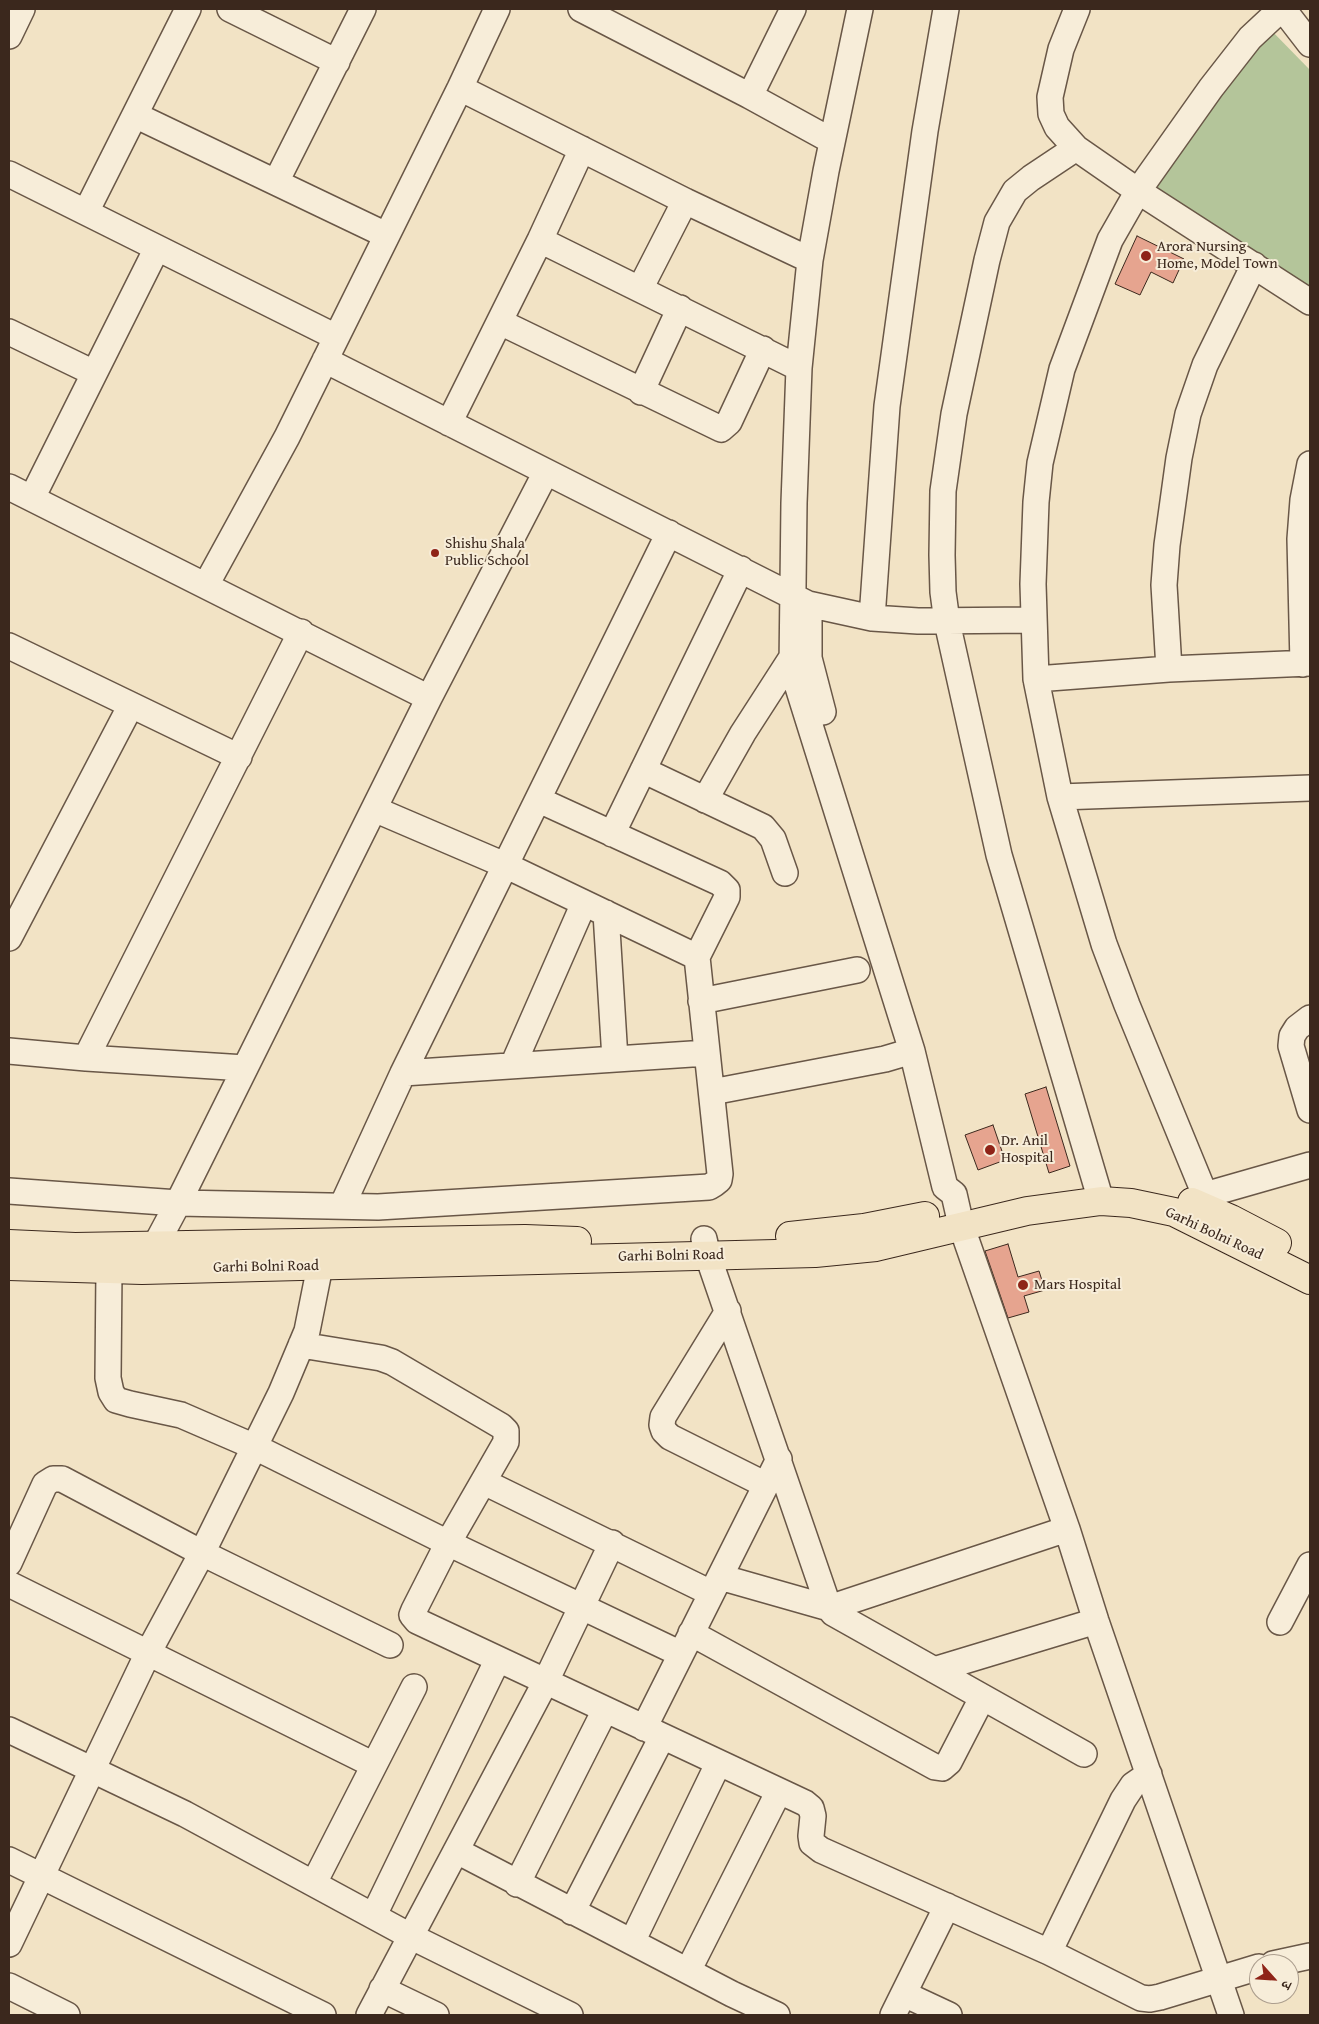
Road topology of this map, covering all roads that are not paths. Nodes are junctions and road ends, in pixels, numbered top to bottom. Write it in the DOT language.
graph roads {
  1 [pos="22,9"];
  2 [pos="188,9"];
  3 [pos="230,9"];
  4 [pos="363,9"];
  5 [pos="497,9"];
  6 [pos="581,9"];
  7 [pos="793,9"];
  8 [pos="860,9"];
  9 [pos="874,9"];
  10 [pos="946,9"];
  11 [pos="1077,9"];
  12 [pos="1282,9"];
  13 [pos="9,36"];
  14 [pos="1310,44"];
  15 [pos="337,62"];
  16 [pos="460,88"];
  17 [pos="750,96"];
  18 [pos="135,115"];
  19 [pos="832,142"];
  20 [pos="582,148"];
  21 [pos="1076,148"];
  22 [pos="9,174"];
  23 [pos="276,182"];
  24 [pos="1138,191"];
  25 [pos="685,201"];
  26 [pos="86,212"];
  27 [pos="386,236"];
  28 [pos="540,240"];
  29 [pos="157,248"];
  30 [pos="810,260"];
  31 [pos="1254,265"];
  32 [pos="640,289"];
  33 [pos="1310,302"];
  34 [pos="680,308"];
  35 [pos="500,322"];
  36 [pos="9,332"];
  37 [pos="336,337"];
  38 [pos="763,349"];
  39 [pos="325,360"];
  40 [pos="798,368"];
  41 [pos="94,373"];
  42 [pos="641,392"];
  43 [pos="449,423"];
  44 [pos="1310,464"];
  45 [pos="546,472"];
  46 [pos="9,487"];
  47 [pos="32,498"];
  48 [pos="668,533"];
  49 [pos="741,569"];
  50 [pos="206,586"];
  51 [pos="801,601"];
  52 [pos="872,618"];
  53 [pos="1034,620"];
  54 [pos="947,622"];
  55 [pos="301,632"];
  56 [pos="9,646"];
  57 [pos="792,657"];
  58 [pos="1306,664"];
  59 [pos="1169,670"];
  60 [pos="1036,679"];
  61 [pos="429,698"];
  62 [pos="131,705"];
  63 [pos="239,757"];
  64 [pos="643,770"];
  65 [pos="1310,788"];
  66 [pos="1060,797"];
  67 [pos="539,800"];
  68 [pos="705,800"];
  69 [pos="374,809"];
  70 [pos="612,834"];
  71 [pos="507,866"];
  72 [pos="785,873"];
  73 [pos="595,908"];
  74 [pos="9,937"];
  75 [pos="697,957"];
  76 [pos="857,970"];
  77 [pos="701,1001"];
  78 [pos="1310,1018"];
  79 [pos="9,1051"];
  80 [pos="912,1051"];
  81 [pos="707,1053"];
  82 [pos="86,1058"];
  83 [pos="615,1058"];
  84 [pos="513,1065"];
  85 [pos="245,1068"];
  86 [pos="403,1073"];
  87 [pos="712,1092"];
  88 [pos="1310,1110"];
  89 [pos="1310,1165"];
  90 [pos="9,1190"];
  91 [pos="1099,1194"];
  92 [pos="1190,1203"];
  93 [pos="178,1204"];
  94 [pos="342,1206"];
  95 [pos="957,1209"];
  96 [pos="9,1244"];
  97 [pos="155,1247"];
  98 [pos="706,1248"];
  99 [pos="322,1254"];
  100 [pos="1310,1261"];
  101 [pos="9,1266"];
  102 [pos="109,1270"];
  103 [pos="142,1270"];
  104 [pos="1310,1280"];
  105 [pos="728,1311"];
  106 [pos="301,1345"];
  107 [pos="255,1446"];
  108 [pos="779,1459"];
  109 [pos="484,1482"];
  110 [pos="766,1485"];
  111 [pos="1067,1529"];
  112 [pos="448,1543"];
  113 [pos="612,1543"];
  114 [pos="202,1553"];
  115 [pos="9,1562"];
  116 [pos="1310,1566"];
  117 [pos="9,1584"];
  118 [pos="716,1585"];
  119 [pos="581,1606"];
  120 [pos="829,1608"];
  121 [pos="1096,1622"];
  122 [pos="1280,1622"];
  123 [pos="686,1644"];
  124 [pos="390,1645"];
  125 [pos="148,1653"];
  126 [pos="498,1659"];
  127 [pos="934,1670"];
  128 [pos="546,1681"];
  129 [pos="414,1687"];
  130 [pos="982,1698"];
  131 [pos="605,1710"];
  132 [pos="9,1730"];
  133 [pos="653,1733"];
  134 [pos="1084,1754"];
  135 [pos="718,1764"];
  136 [pos="374,1765"];
  137 [pos="92,1769"];
  138 [pos="1149,1774"];
  139 [pos="779,1791"];
  140 [pos="457,1851"];
  141 [pos="9,1860"];
  142 [pos="41,1877"];
  143 [pos="314,1883"];
  144 [pos="517,1884"];
  145 [pos="947,1906"];
  146 [pos="572,1912"];
  147 [pos="374,1915"];
  148 [pos="412,1936"];
  149 [pos="632,1942"];
  150 [pos="9,1944"];
  151 [pos="1049,1952"];
  152 [pos="1249,1970"];
  153 [pos="688,1971"];
  154 [pos="1218,1978"];
  155 [pos="9,1986"];
  156 [pos="382,1989"];
  157 [pos="898,2005"];
  158 [pos="68,2015"];
  159 [pos="323,2015"];
  160 [pos="369,2015"];
  161 [pos="436,2015"];
  162 [pos="570,2015"];
  163 [pos="777,2015"];
  164 [pos="949,2015"];
  165 [pos="1231,2015"];
  1 -- 13 [label="street"];
  2 -- 18 [label="street"];
  3 -- 15 [label="street"];
  4 -- 15 [label="street"];
  5 -- 16 [label="street"];
  6 -- 17 [label="street"];
  7 -- 17 [label="street"];
  8 -- 19 [label="street"];
  9 -- 51 [label="street"];
  10 -- 52 [label="street"];
  11 -- 21 [label="street"];
  12 -- 14 [label="street"];
  12 -- 24 [label="street"];
  15 -- 23 [label="street"];
  16 -- 20 [label="street"];
  16 -- 27 [label="street"];
  17 -- 19 [label="street"];
  18 -- 23 [label="street"];
  18 -- 26 [label="street"];
  19 -- 30 [label="street"];
  20 -- 25 [label="street"];
  20 -- 28 [label="street"];
  21 -- 24 [label="street"];
  21 -- 54 [label="street"];
  22 -- 26 [label="street"];
  23 -- 27 [label="street"];
  24 -- 31 [label="street"];
  24 -- 53 [label="street"];
  25 -- 30 [label="street"];
  25 -- 32 [label="street"];
  26 -- 29 [label="street"];
  27 -- 37 [label="street"];
  28 -- 32 [label="street"];
  28 -- 35 [label="street"];
  29 -- 37 [label="street"];
  29 -- 41 [label="street"];
  30 -- 40 [label="street"];
  31 -- 33 [label="street"];
  31 -- 59 [label="street"];
  32 -- 34 [label="street"];
  34 -- 38 [label="street"];
  34 -- 42 [label="street"];
  35 -- 42 [label="street"];
  35 -- 43 [label="street"];
  36 -- 41 [label="street"];
  37 -- 39 [label="street"];
  38 -- 40 [label="street"];
  38 -- 42 [label="street"];
  39 -- 43 [label="street"];
  39 -- 50 [label="street"];
  40 -- 51 [label="street"];
  41 -- 47 [label="street"];
  43 -- 45 [label="street"];
  44 -- 58 [label="street"];
  45 -- 48 [label="street"];
  45 -- 61 [label="street"];
  46 -- 47 [label="street"];
  47 -- 50 [label="street"];
  48 -- 49 [label="street"];
  48 -- 67 [label="street"];
  49 -- 51 [label="street"];
  49 -- 64 [label="street"];
  50 -- 55 [label="street"];
  51 -- 52 [label="street"];
  51 -- 57 [label="street"];
  51 -- 95 [label="street"];
  52 -- 54 [label="street"];
  53 -- 54 [label="street"];
  53 -- 60 [label="street"];
  54 -- 91 [label="street"];
  55 -- 61 [label="street"];
  55 -- 63 [label="street"];
  56 -- 62 [label="street"];
  57 -- 68 [label="street"];
  57 -- 80 [label="street"];
  58 -- 59 [label="street"];
  59 -- 60 [label="street"];
  60 -- 66 [label="street"];
  61 -- 69 [label="street"];
  62 -- 63 [label="street"];
  62 -- 74 [label="street"];
  63 -- 82 [label="street"];
  64 -- 68 [label="street"];
  64 -- 70 [label="street"];
  65 -- 66 [label="street"];
  66 -- 92 [label="street"];
  67 -- 70 [label="street"];
  67 -- 71 [label="street"];
  68 -- 72 [label="street"];
  69 -- 71 [label="street"];
  69 -- 85 [label="street"];
  70 -- 75 [label="street"];
  71 -- 73 [label="street"];
  71 -- 86 [label="street"];
  73 -- 75 [label="street"];
  73 -- 83 [label="street"];
  73 -- 84 [label="street"];
  75 -- 77 [label="street"];
  76 -- 77 [label="street"];
  77 -- 81 [label="street"];
  78 -- 88 [label="street"];
  79 -- 82 [label="street"];
  80 -- 87 [label="street"];
  80 -- 95 [label="street"];
  81 -- 83 [label="street"];
  81 -- 87 [label="street"];
  82 -- 85 [label="street"];
  83 -- 84 [label="street"];
  84 -- 86 [label="street"];
  85 -- 93 [label="street"];
  86 -- 94 [label="street"];
  87 -- 94 [label="street"];
  89 -- 92 [label="street"];
  90 -- 93 [label="street"];
  91 -- 92 [label="main road, Garhi Bolni Road"];
  91 -- 95 [label="main road, Garhi Bolni Road"];
  92 -- 100 [label="main road, Garhi Bolni Road"];
  92 -- 104 [label="main road, Garhi Bolni Road"];
  93 -- 94 [label="street"];
  93 -- 97 [label="street"];
  95 -- 98 [label="main road, Garhi Bolni Road"];
  95 -- 111 [label="street"];
  96 -- 97 [label="main road, Garhi Bolni Road"];
  97 -- 99 [label="main road, Garhi Bolni Road"];
  97 -- 103 [label="street"];
  98 -- 99 [label="main road, Garhi Bolni Road"];
  98 -- 105 [label="street"];
  99 -- 103 [label="main road, Garhi Bolni Road"];
  99 -- 106 [label="street"];
  101 -- 102 [label="main road, Garhi Bolni Road"];
  102 -- 103 [label="main road, Garhi Bolni Road"];
  102 -- 107 [label="street"];
  105 -- 108 [label="street"];
  105 -- 110 [label="street"];
  106 -- 107 [label="street"];
  106 -- 109 [label="street"];
  107 -- 112 [label="street"];
  107 -- 114 [label="street"];
  108 -- 110 [label="street"];
  108 -- 120 [label="street"];
  109 -- 112 [label="street"];
  109 -- 113 [label="street"];
  110 -- 118 [label="street"];
  111 -- 120 [label="street"];
  111 -- 121 [label="street"];
  112 -- 119 [label="street"];
  112 -- 126 [label="street"];
  113 -- 118 [label="street"];
  113 -- 119 [label="street"];
  114 -- 115 [label="street"];
  114 -- 124 [label="street"];
  114 -- 125 [label="street"];
  116 -- 122 [label="street"];
  117 -- 125 [label="street"];
  118 -- 120 [label="street"];
  118 -- 123 [label="street"];
  119 -- 123 [label="street"];
  119 -- 128 [label="street"];
  120 -- 127 [label="street"];
  121 -- 127 [label="street"];
  121 -- 138 [label="street"];
  123 -- 130 [label="street"];
  123 -- 133 [label="street"];
  125 -- 136 [label="street"];
  125 -- 137 [label="street"];
  126 -- 128 [label="street"];
  126 -- 147 [label="street"];
  127 -- 130 [label="street"];
  128 -- 131 [label="street"];
  128 -- 140 [label="street"];
  129 -- 136 [label="street"];
  130 -- 134 [label="street"];
  131 -- 133 [label="street"];
  131 -- 144 [label="street"];
  132 -- 137 [label="street"];
  133 -- 135 [label="street"];
  133 -- 146 [label="street"];
  135 -- 139 [label="street"];
  135 -- 149 [label="street"];
  136 -- 143 [label="street"];
  137 -- 142 [label="street"];
  137 -- 143 [label="street"];
  138 -- 151 [label="street"];
  138 -- 154 [label="street"];
  139 -- 145 [label="street"];
  139 -- 153 [label="street"];
  140 -- 144 [label="street"];
  140 -- 148 [label="street"];
  141 -- 142 [label="street"];
  142 -- 150 [label="street"];
  142 -- 159 [label="street"];
  143 -- 147 [label="street"];
  144 -- 146 [label="street"];
  145 -- 151 [label="street"];
  145 -- 157 [label="street"];
  146 -- 149 [label="street"];
  147 -- 148 [label="street"];
  148 -- 156 [label="street"];
  148 -- 162 [label="street"];
  149 -- 153 [label="street"];
  151 -- 154 [label="street"];
  152 -- 154 [label="street"];
  153 -- 163 [label="street"];
  154 -- 165 [label="street"];
  155 -- 158 [label="street"];
  156 -- 160 [label="street"];
  156 -- 161 [label="street"];
  157 -- 164 [label="street"];
}
